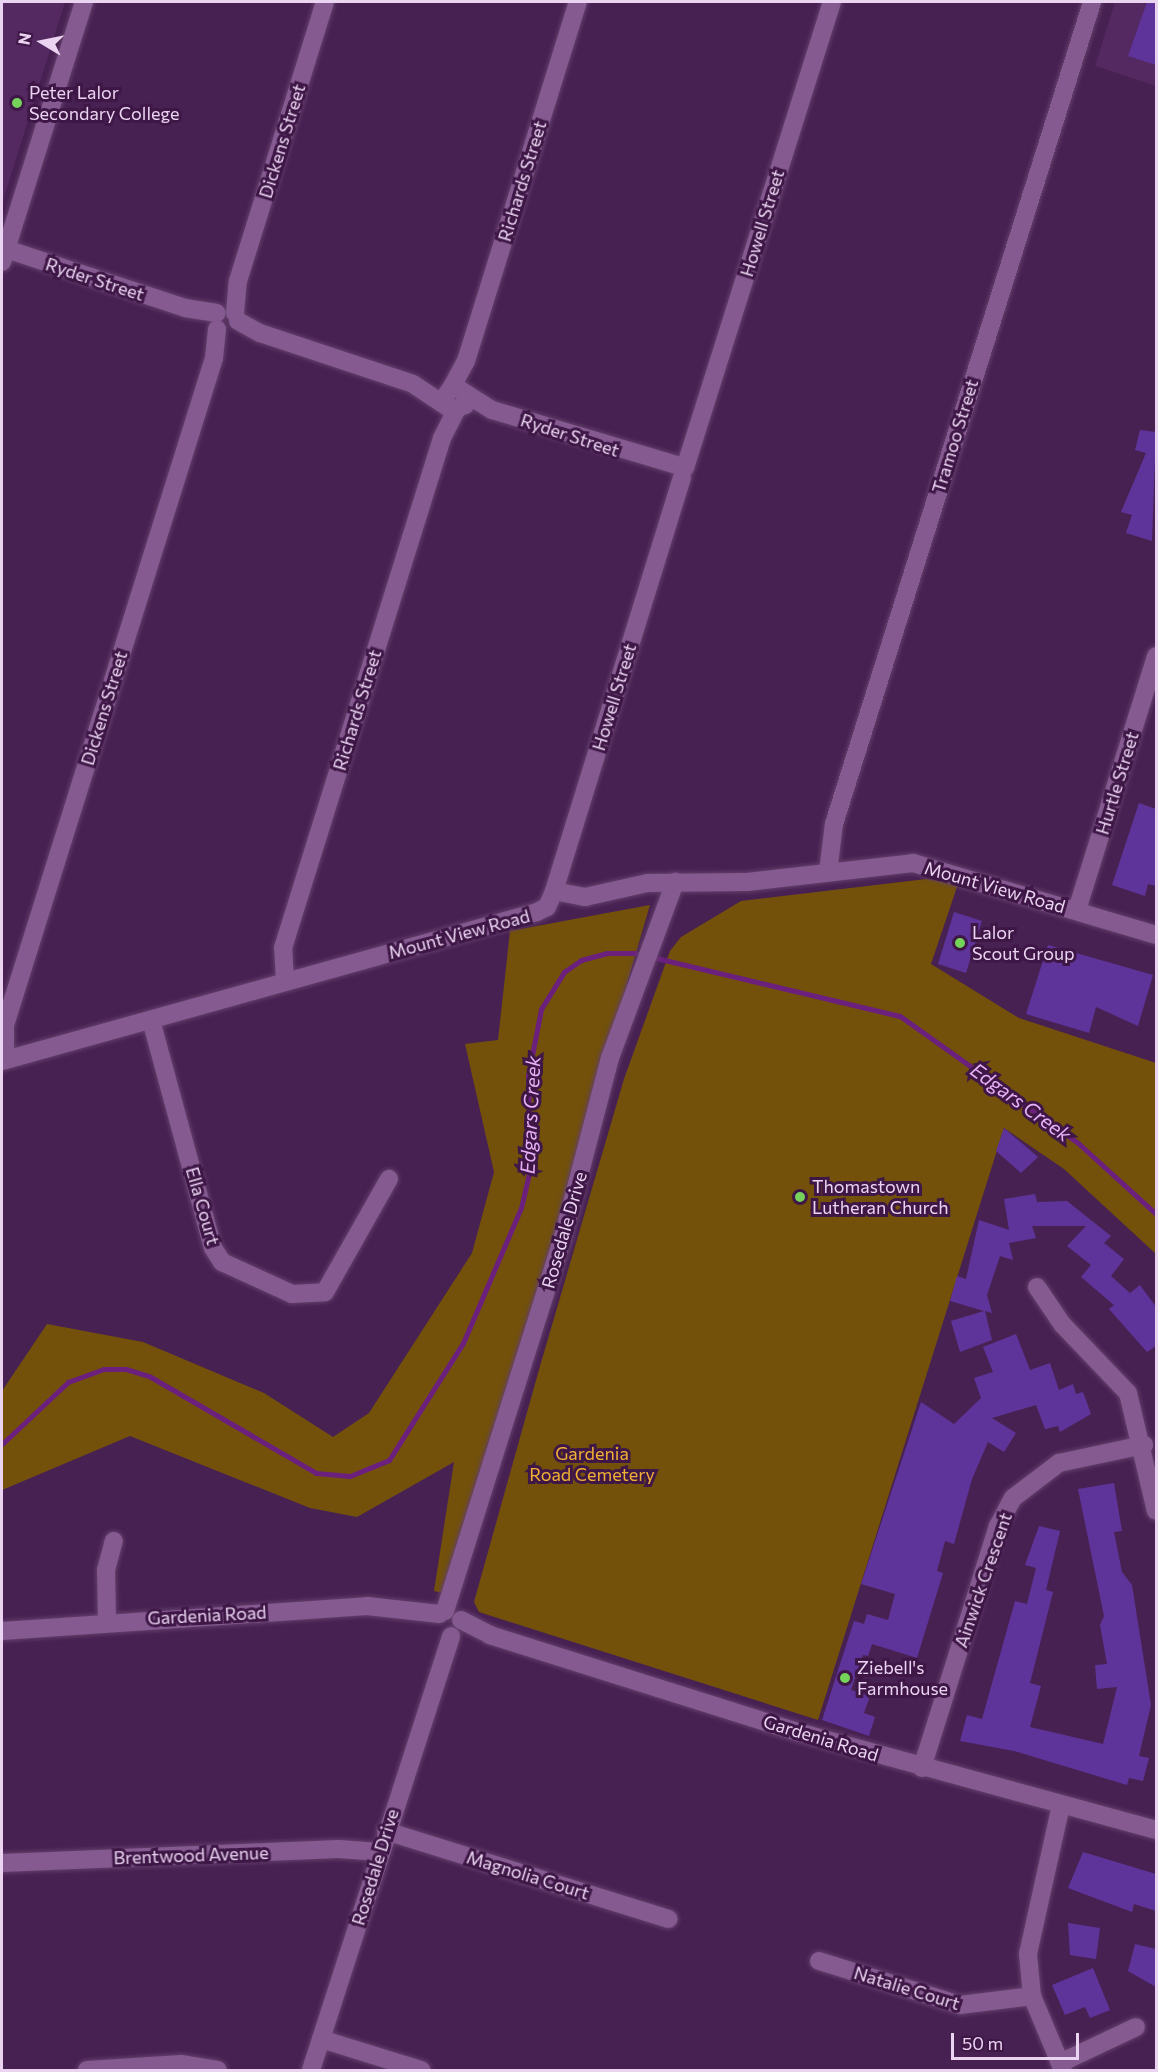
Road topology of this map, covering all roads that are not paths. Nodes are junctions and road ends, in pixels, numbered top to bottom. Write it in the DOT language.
graph roads {
  1 [pos="84,2"];
  2 [pos="325,2"];
  3 [pos="578,2"];
  4 [pos="832,2"];
  5 [pos="1092,2"];
  6 [pos="4,256"];
  7 [pos="226,322"];
  8 [pos="455,398"];
  9 [pos="678,471"];
  10 [pos="1156,656"];
  11 [pos="828,872"];
  12 [pos="675,882"];
  13 [pos="554,891"];
  14 [pos="1077,910"];
  15 [pos="1156,935"];
  16 [pos="285,982"];
  17 [pos="151,1020"];
  18 [pos="3,1061"];
  19 [pos="389,1179"];
  20 [pos="1037,1287"];
  21 [pos="1144,1445"];
  22 [pos="1156,1511"];
  23 [pos="114,1541"];
  24 [pos="107,1620"];
  25 [pos="448,1623"];
  26 [pos="2,1631"];
  27 [pos="921,1767"];
  28 [pos="1061,1805"];
  29 [pos="1156,1830"];
  30 [pos="386,1831"];
  31 [pos="380,1852"];
  32 [pos="2,1863"];
  33 [pos="669,1919"];
  34 [pos="819,1961"];
  35 [pos="1032,1996"];
  36 [pos="1136,2027"];
  37 [pos="321,2039"];
  38 [pos="1062,2067"];
  39 [pos="87,2070"];
  40 [pos="218,2070"];
  41 [pos="311,2070"];
  42 [pos="421,2070"];
  1 -- 6 [label="street"];
  2 -- 7 [label="street, Dickens Street"];
  3 -- 8 [label="street, Richards Street"];
  4 -- 9 [label="street, Howell Street"];
  5 -- 11 [label="street, Tramoo Street"];
  6 -- 7 [label="street, Ryder Street"];
  7 -- 8 [label="street, Ryder Street"];
  7 -- 18 [label="street, Dickens Street"];
  8 -- 9 [label="street, Ryder Street"];
  8 -- 16 [label="street, Richards Street"];
  9 -- 13 [label="street, Howell Street"];
  10 -- 14 [label="street, Hurtle Street"];
  11 -- 12 [label="street, Mount View Road"];
  11 -- 14 [label="street, Mount View Road"];
  12 -- 13 [label="street, Mount View Road"];
  12 -- 25 [label="street, Rosedale Drive"];
  13 -- 16 [label="street, Mount View Road"];
  14 -- 15 [label="street, Mount View Road"];
  16 -- 17 [label="street, Mount View Road"];
  17 -- 18 [label="street, Mount View Road"];
  17 -- 19 [label="street, Ella Court"];
  20 -- 21 [label="street"];
  21 -- 22 [label="street"];
  21 -- 27 [label="street, Ainwick Crescent"];
  23 -- 24 [label="street"];
  24 -- 25 [label="street, Gardenia Road"];
  24 -- 26 [label="street, Gardenia Road"];
  25 -- 27 [label="street, Gardenia Road"];
  25 -- 30 [label="street, Rosedale Drive"];
  27 -- 28 [label="street, Gardenia Road"];
  28 -- 29 [label="street, Gardenia Road"];
  28 -- 35 [label="street"];
  30 -- 31 [label="street, Rosedale Drive"];
  30 -- 33 [label="street, Magnolia Court"];
  31 -- 32 [label="street, Brentwood Avenue"];
  31 -- 37 [label="street, Rosedale Drive"];
  34 -- 35 [label="street, Natalie Court"];
  35 -- 38 [label="street"];
  36 -- 38 [label="street"];
  37 -- 41 [label="street, Rosedale Drive"];
  37 -- 42 [label="street"];
  39 -- 40 [label="street"];
}
